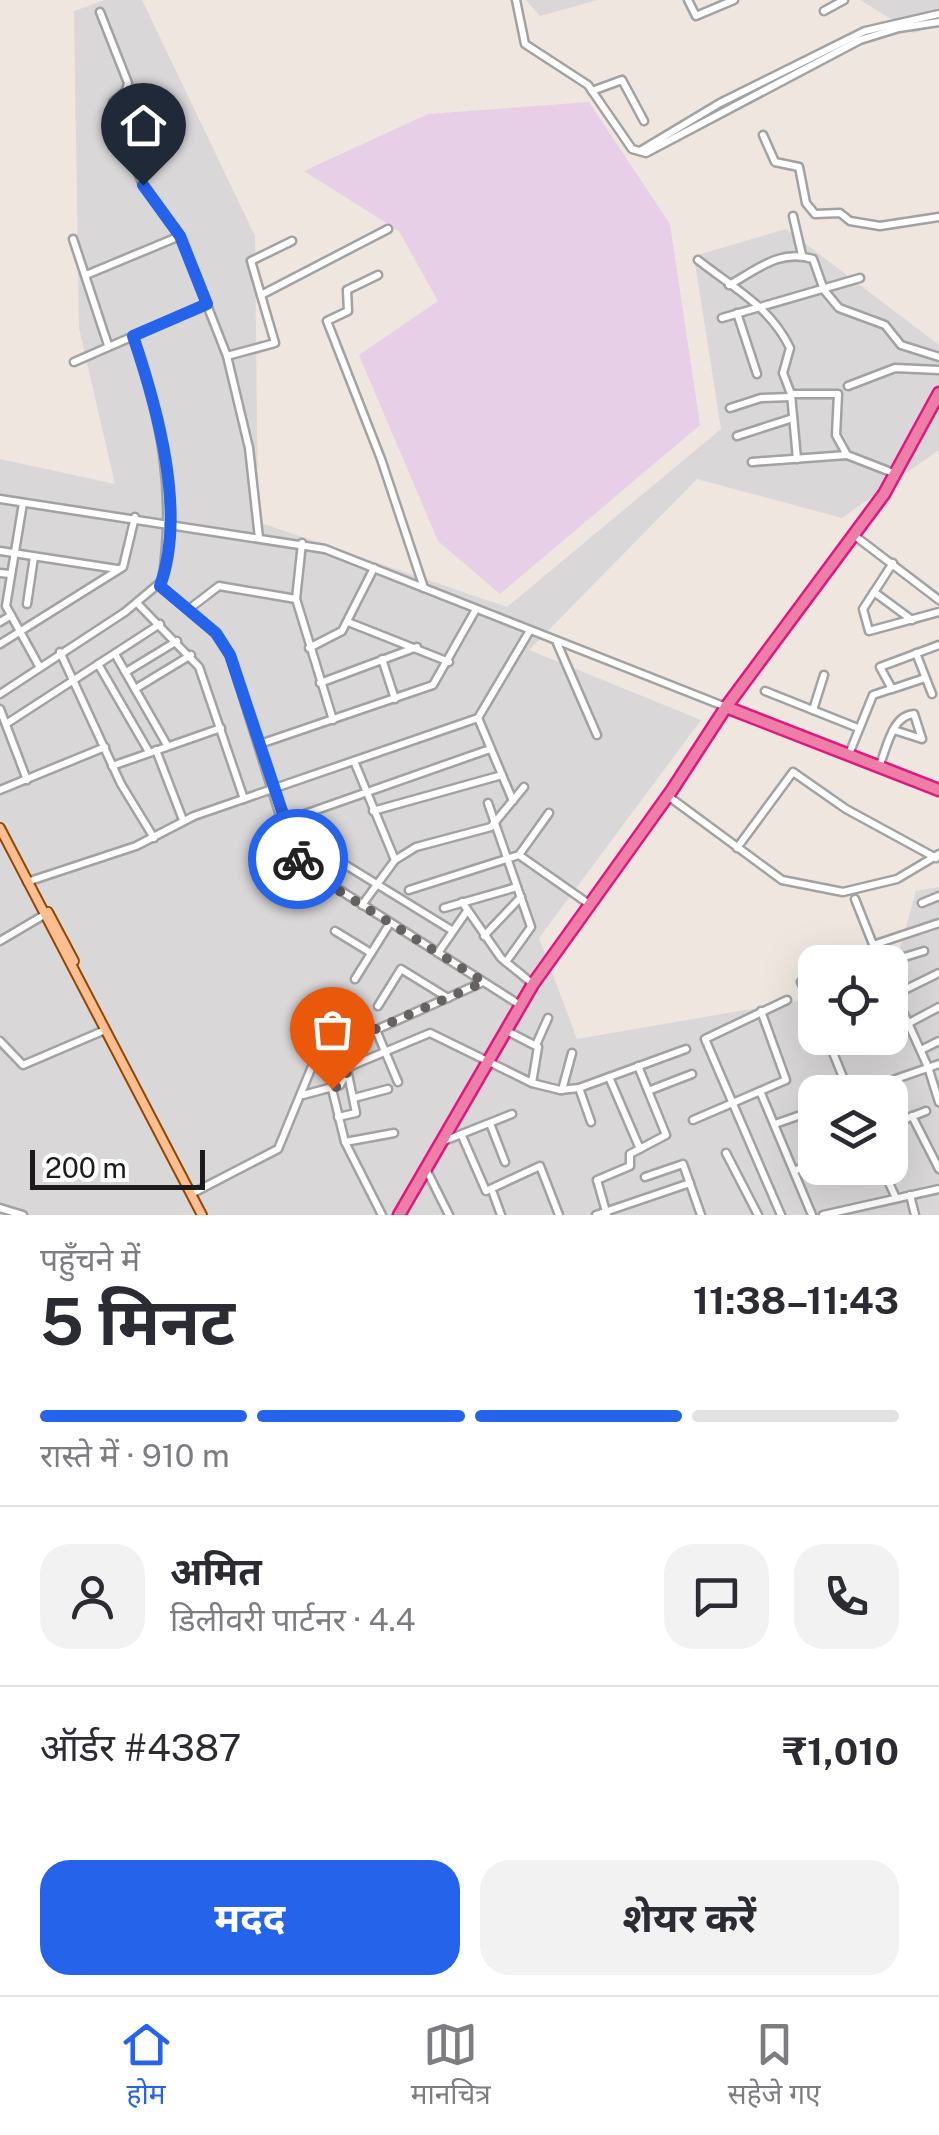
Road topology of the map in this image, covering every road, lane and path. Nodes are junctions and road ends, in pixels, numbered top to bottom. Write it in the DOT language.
graph roads {
  1 [pos="516,0"];
  2 [pos="688,0"];
  3 [pos="734,0"];
  4 [pos="844,0"];
  5 [pos="713,4"];
  6 [pos="824,11"];
  7 [pos="100,12"];
  8 [pos="939,14"];
  9 [pos="939,22"];
  10 [pos="592,91"];
  11 [pos="644,120"];
  12 [pos="763,135"];
  13 [pos="640,151"];
  14 [pos="793,216"];
  15 [pos="939,217"];
  16 [pos="388,229"];
  17 [pos="180,236"];
  18 [pos="72,239"];
  19 [pos="292,240"];
  20 [pos="802,255"];
  21 [pos="698,260"];
  22 [pos="86,275"];
  23 [pos="378,275"];
  24 [pos="860,278"];
  25 [pos="729,285"];
  26 [pos="824,290"];
  27 [pos="261,295"];
  28 [pos="207,304"];
  29 [pos="760,305"];
  30 [pos="737,313"];
  31 [pos="722,318"];
  32 [pos="133,336"];
  33 [pos="108,346"];
  34 [pos="227,356"];
  35 [pos="939,357"];
  36 [pos="74,362"];
  37 [pos="939,370"];
  38 [pos="757,374"];
  39 [pos="848,386"];
  40 [pos="939,393"];
  41 [pos="791,396"];
  42 [pos="730,408"];
  43 [pos="793,418"];
  44 [pos="736,436"];
  45 [pos="847,454"];
  46 [pos="797,460"];
  47 [pos="752,462"];
  48 [pos="897,474"];
  49 [pos="0,500"];
  50 [pos="23,503"];
  51 [pos="135,517"];
  52 [pos="171,523"];
  53 [pos="855,536"];
  54 [pos="258,538"];
  55 [pos="302,543"];
  56 [pos="0,552"];
  57 [pos="13,554"];
  58 [pos="34,557"];
  59 [pos="894,563"];
  60 [pos="374,568"];
  61 [pos="120,570"];
  62 [pos="0,573"];
  63 [pos="10,574"];
  64 [pos="160,586"];
  65 [pos="424,588"];
  66 [pos="874,592"];
  67 [pos="3,593"];
  68 [pos="296,599"];
  69 [pos="939,600"];
  70 [pos="137,603"];
  71 [pos="28,604"];
  72 [pos="188,608"];
  73 [pos="475,611"];
  74 [pos="939,612"];
  75 [pos="10,616"];
  76 [pos="913,621"];
  77 [pos="0,622"];
  78 [pos="348,622"];
  79 [pos="160,624"];
  80 [pos="529,632"];
  81 [pos="19,633"];
  82 [pos="177,640"];
  83 [pos="556,642"];
  84 [pos="0,644"];
  85 [pos="939,645"];
  86 [pos="417,647"];
  87 [pos="309,648"];
  88 [pos="60,652"];
  89 [pos="916,653"];
  90 [pos="115,654"];
  91 [pos="191,655"];
  92 [pos="382,659"];
  93 [pos="449,662"];
  94 [pos="98,664"];
  95 [pos="39,666"];
  96 [pos="126,672"];
  97 [pos="824,675"];
  98 [pos="925,678"];
  99 [pos="74,679"];
  100 [pos="320,683"];
  101 [pos="136,688"];
  102 [pos="892,689"];
  103 [pos="765,691"];
  104 [pos="0,694"];
  105 [pos="932,694"];
  106 [pos="395,700"];
  107 [pos="728,708"];
  108 [pos="0,709"];
  109 [pos="812,710"];
  110 [pos="478,718"];
  111 [pos="333,720"];
  112 [pos="6,724"];
  113 [pos="221,728"];
  114 [pos="858,728"];
  115 [pos="894,730"];
  116 [pos="596,735"];
  117 [pos="259,744"];
  118 [pos="167,745"];
  119 [pos="106,747"];
  120 [pos="490,750"];
  121 [pos="152,751"];
  122 [pos="848,754"];
  123 [pos="354,761"];
  124 [pos="112,766"];
  125 [pos="880,766"];
  126 [pos="502,775"];
  127 [pos="27,780"];
  128 [pos="524,787"];
  129 [pos="0,790"];
  130 [pos="272,790"];
  131 [pos="939,790"];
  132 [pos="366,792"];
  133 [pos="670,793"];
  134 [pos="244,799"];
  135 [pos="513,801"];
  136 [pos="488,803"];
  137 [pos="372,811"];
  138 [pos="549,813"];
  139 [pos="183,820"];
  140 [pos="283,824"];
  141 [pos="495,824"];
  142 [pos="0,828"];
  143 [pos="154,838"];
  144 [pos="737,848"];
  145 [pos="520,855"];
  146 [pos="937,856"];
  147 [pos="395,860"];
  148 [pos="508,861"];
  149 [pos="28,881"];
  150 [pos="376,885"];
  151 [pos="517,887"];
  152 [pos="409,890"];
  153 [pos="939,896"];
  154 [pos="521,897"];
  155 [pos="855,899"];
  156 [pos="462,902"];
  157 [pos="922,903"];
  158 [pos="589,904"];
  159 [pos="362,905"];
  160 [pos="444,908"];
  161 [pos="467,911"];
  162 [pos="44,915"];
  163 [pos="390,923"];
  164 [pos="939,923"];
  165 [pos="335,931"];
  166 [pos="454,931"];
  167 [pos="484,936"];
  168 [pos="0,941"];
  169 [pos="873,945"];
  170 [pos="924,951"];
  171 [pos="371,953"];
  172 [pos="438,953"];
  173 [pos="908,956"];
  174 [pos="506,962"];
  175 [pos="939,973"];
  176 [pos="355,980"];
  177 [pos="484,982"];
  178 [pos="533,984"];
  179 [pos="908,988"];
  180 [pos="450,999"];
  181 [pos="787,1000"];
  182 [pos="520,1005"];
  183 [pos="378,1006"];
  184 [pos="939,1007"];
  185 [pos="761,1011"];
  186 [pos="548,1018"];
  187 [pos="909,1023"];
  188 [pos="105,1030"];
  189 [pos="376,1030"];
  190 [pos="505,1030"];
  191 [pos="0,1041"];
  192 [pos="939,1041"];
  193 [pos="536,1045"];
  194 [pos="686,1049"];
  195 [pos="921,1050"];
  196 [pos="385,1052"];
  197 [pos="572,1053"];
  198 [pos="487,1062"];
  199 [pos="313,1064"];
  200 [pos="939,1064"];
  201 [pos="638,1066"];
  202 [pos="928,1067"];
  203 [pos="349,1069"];
  204 [pos="692,1074"];
  205 [pos="906,1075"];
  206 [pos="609,1077"];
  207 [pos="398,1082"];
  208 [pos="532,1084"];
  209 [pos="937,1087"];
  210 [pos="580,1088"];
  211 [pos="332,1089"];
  212 [pos="388,1089"];
  213 [pos="562,1090"];
  214 [pos="648,1091"];
  215 [pos="760,1091"];
  216 [pos="303,1095"];
  217 [pos="354,1098"];
  218 [pos="939,1102"];
  219 [pos="730,1105"];
  220 [pos="926,1110"];
  221 [pos="512,1114"];
  222 [pos="798,1116"];
  223 [pos="912,1116"];
  224 [pos="908,1117"];
  225 [pos="338,1118"];
  226 [pos="693,1120"];
  227 [pos="591,1122"];
  228 [pos="775,1124"];
  229 [pos="491,1126"];
  230 [pos="394,1133"];
  231 [pos="462,1136"];
  232 [pos="440,1141"];
  233 [pos="345,1142"];
  234 [pos="640,1149"];
  235 [pos="726,1153"];
  236 [pos="505,1162"];
  237 [pos="426,1168"];
  238 [pos="939,1168"];
  239 [pos="796,1170"];
  240 [pos="645,1177"];
  241 [pos="690,1183"];
  242 [pos="890,1185"];
  243 [pos="939,1188"];
  244 [pos="195,1192"];
  245 [pos="492,1192"];
  246 [pos="910,1195"];
  247 [pos="896,1198"];
  248 [pos="0,1208"];
  249 [pos="607,1214"];
  250 [pos="23,1215"];
  251 [pos="205,1215"];
  252 [pos="382,1215"];
  253 [pos="399,1215"];
  254 [pos="449,1215"];
  255 [pos="501,1215"];
  256 [pos="559,1215"];
  257 [pos="596,1215"];
  258 [pos="701,1215"];
  259 [pos="758,1215"];
  260 [pos="781,1215"];
  261 [pos="812,1215"];
  262 [pos="823,1215"];
  263 [pos="915,1215"];
  1 -- 10 [label="street"];
  2 -- 5 [label="street"];
  3 -- 5 [label="street"];
  4 -- 6 [label="street"];
  7 -- 17 [label="street"];
  8 -- 13 [label="street"];
  9 -- 13 [label="street"];
  10 -- 11 [label="street"];
  10 -- 13 [label="street"];
  12 -- 15 [label="street"];
  14 -- 20 [label="street"];
  16 -- 27 [label="street"];
  17 -- 22 [label="street"];
  17 -- 28 [label="street"];
  18 -- 22 [label="street"];
  19 -- 27 [label="street"];
  20 -- 25 [label="street"];
  20 -- 26 [label="street"];
  21 -- 25 [label="street"];
  22 -- 33 [label="street"];
  23 -- 65 [label="street"];
  24 -- 26 [label="street"];
  25 -- 29 [label="street"];
  26 -- 29 [label="street"];
  26 -- 35 [label="street"];
  27 -- 34 [label="street"];
  28 -- 32 [label="street"];
  28 -- 34 [label="street"];
  29 -- 30 [label="street"];
  29 -- 41 [label="street"];
  30 -- 31 [label="street"];
  30 -- 38 [label="street"];
  32 -- 33 [label="street"];
  32 -- 52 [label="street"];
  33 -- 36 [label="street"];
  34 -- 54 [label="street"];
  37 -- 39 [label="street"];
  40 -- 48 [label="highway"];
  41 -- 42 [label="street"];
  41 -- 43 [label="street"];
  41 -- 45 [label="street"];
  43 -- 44 [label="street"];
  43 -- 46 [label="street"];
  45 -- 46 [label="street"];
  45 -- 48 [label="street"];
  46 -- 47 [label="street"];
  48 -- 53 [label="highway"];
  49 -- 50 [label="street"];
  50 -- 51 [label="street"];
  50 -- 57 [label="street"];
  51 -- 52 [label="street"];
  51 -- 61 [label="street"];
  52 -- 54 [label="street"];
  52 -- 64 [label="street"];
  53 -- 59 [label="street"];
  53 -- 107 [label="highway"];
  54 -- 55 [label="street"];
  55 -- 60 [label="street"];
  55 -- 68 [label="street"];
  56 -- 57 [label="street"];
  57 -- 58 [label="street"];
  57 -- 63 [label="street"];
  58 -- 61 [label="street"];
  58 -- 71 [label="street"];
  59 -- 66 [label="street"];
  59 -- 69 [label="street"];
  60 -- 65 [label="street"];
  60 -- 78 [label="street"];
  61 -- 81 [label="street"];
  62 -- 63 [label="street"];
  63 -- 67 [label="street"];
  64 -- 70 [label="street"];
  64 -- 72 [label="street"];
  65 -- 73 [label="street"];
  66 -- 76 [label="street"];
  66 -- 76 [label="street"];
  67 -- 75 [label="street"];
  68 -- 72 [label="street"];
  68 -- 87 [label="street"];
  70 -- 79 [label="street"];
  70 -- 88 [label="street"];
  72 -- 117 [label="street"];
  73 -- 80 [label="street"];
  73 -- 93 [label="street"];
  74 -- 76 [label="street"];
  75 -- 77 [label="street"];
  75 -- 81 [label="street"];
  78 -- 86 [label="street"];
  78 -- 87 [label="street"];
  79 -- 82 [label="street"];
  79 -- 90 [label="street"];
  80 -- 83 [label="street"];
  80 -- 110 [label="street"];
  81 -- 84 [label="street"];
  81 -- 95 [label="street"];
  82 -- 91 [label="street"];
  82 -- 96 [label="street"];
  83 -- 107 [label="street"];
  83 -- 116 [label="street"];
  85 -- 89 [label="street"];
  86 -- 92 [label="street"];
  86 -- 93 [label="street"];
  87 -- 100 [label="street"];
  88 -- 95 [label="street"];
  88 -- 99 [label="street"];
  89 -- 98 [label="street"];
  89 -- 102 [label="street"];
  90 -- 94 [label="street"];
  90 -- 96 [label="street"];
  91 -- 101 [label="street"];
  91 -- 113 [label="street"];
  92 -- 100 [label="street"];
  92 -- 106 [label="street"];
  93 -- 106 [label="street"];
  94 -- 99 [label="street"];
  94 -- 121 [label="street"];
  95 -- 104 [label="street"];
  96 -- 101 [label="street"];
  97 -- 109 [label="street"];
  98 -- 102 [label="street"];
  98 -- 105 [label="street"];
  99 -- 112 [label="street"];
  99 -- 119 [label="street"];
  100 -- 111 [label="street"];
  101 -- 118 [label="street"];
  102 -- 114 [label="street"];
  103 -- 109 [label="street"];
  106 -- 111 [label="street"];
  107 -- 122 [label="highway"];
  107 -- 133 [label="highway"];
  108 -- 112 [label="street"];
  109 -- 114 [label="street"];
  110 -- 120 [label="street"];
  110 -- 123 [label="street"];
  111 -- 117 [label="street"];
  112 -- 127 [label="street"];
  113 -- 118 [label="street"];
  113 -- 134 [label="street"];
  114 -- 122 [label="street"];
  115 -- 115 [label="street"];
  115 -- 125 [label="street"];
  117 -- 130 [label="street"];
  118 -- 121 [label="street"];
  119 -- 124 [label="street"];
  119 -- 127 [label="street"];
  120 -- 126 [label="street"];
  120 -- 132 [label="street"];
  121 -- 124 [label="street"];
  121 -- 139 [label="street"];
  122 -- 125 [label="highway"];
  123 -- 130 [label="street"];
  123 -- 132 [label="street"];
  124 -- 143 [label="street"];
  125 -- 131 [label="highway"];
  126 -- 135 [label="street"];
  126 -- 137 [label="street"];
  127 -- 129 [label="street"];
  128 -- 135 [label="street"];
  130 -- 134 [label="street"];
  130 -- 140 [label="street"];
  132 -- 137 [label="street"];
  132 -- 140 [label="street"];
  133 -- 144 [label="street"];
  133 -- 158 [label="highway"];
  134 -- 139 [label="street"];
  135 -- 141 [label="street"];
  136 -- 141 [label="street"];
  137 -- 147 [label="street"];
  138 -- 145 [label="street"];
  139 -- 143 [label="street"];
  140 -- 150 [label="street"];
  140 -- 159 [label="street"];
  141 -- 147 [label="street"];
  141 -- 148 [label="street"];
  142 -- 149 [label="main road"];
  143 -- 149 [label="street"];
  144 -- 146 [label="street"];
  144 -- 146 [label="street"];
  145 -- 148 [label="street"];
  145 -- 158 [label="street"];
  147 -- 150 [label="street"];
  148 -- 151 [label="street"];
  148 -- 152 [label="street"];
  149 -- 162 [label="main road"];
  149 -- 244 [label="main road"];
  150 -- 159 [label="street"];
  150 -- 166 [label="street"];
  151 -- 154 [label="street"];
  151 -- 156 [label="street"];
  153 -- 157 [label="street"];
  154 -- 167 [label="street"];
  154 -- 174 [label="street"];
  155 -- 169 [label="street"];
  156 -- 160 [label="street"];
  156 -- 161 [label="street"];
  158 -- 178 [label="highway"];
  159 -- 163 [label="street"];
  161 -- 166 [label="street"];
  161 -- 167 [label="street"];
  162 -- 168 [label="street"];
  162 -- 188 [label="main road"];
  163 -- 171 [label="street"];
  163 -- 172 [label="street"];
  164 -- 169 [label="street"];
  165 -- 171 [label="street"];
  166 -- 172 [label="street"];
  167 -- 174 [label="street"];
  170 -- 173 [label="street"];
  171 -- 176 [label="street"];
  172 -- 177 [label="street"];
  174 -- 178 [label="street"];
  175 -- 179 [label="street"];
  177 -- 180 [label="street"];
  177 -- 182 [label="street"];
  178 -- 182 [label="highway"];
  180 -- 183 [label="street"];
  180 -- 189 [label="street"];
  181 -- 185 [label="street"];
  182 -- 190 [label="highway"];
  184 -- 187 [label="street"];
  185 -- 215 [label="street"];
  185 -- 219 [label="street"];
  186 -- 193 [label="street"];
  187 -- 195 [label="street"];
  188 -- 191 [label="street"];
  188 -- 251 [label="main road"];
  189 -- 196 [label="street"];
  189 -- 203 [label="street"];
  190 -- 193 [label="street"];
  190 -- 198 [label="highway"];
  192 -- 195 [label="street"];
  193 -- 208 [label="street"];
  194 -- 201 [label="street"];
  195 -- 202 [label="street"];
  196 -- 198 [label="street"];
  196 -- 203 [label="street"];
  196 -- 207 [label="street"];
  197 -- 213 [label="street"];
  198 -- 208 [label="street"];
  198 -- 232 [label="highway"];
  199 -- 216 [label="street"];
  200 -- 202 [label="street"];
  201 -- 206 [label="street"];
  201 -- 214 [label="street"];
  202 -- 205 [label="street"];
  202 -- 209 [label="street"];
  203 -- 211 [label="street"];
  203 -- 217 [label="street"];
  204 -- 214 [label="street"];
  206 -- 210 [label="street"];
  206 -- 234 [label="street"];
  208 -- 213 [label="street"];
  209 -- 218 [label="street"];
  210 -- 213 [label="street"];
  210 -- 227 [label="street"];
  211 -- 216 [label="street"];
  211 -- 225 [label="street"];
  212 -- 217 [label="street"];
  214 -- 234 [label="street"];
  215 -- 219 [label="street"];
  215 -- 228 [label="street"];
  216 -- 244 [label="street"];
  217 -- 225 [label="street"];
  219 -- 226 [label="street"];
  219 -- 260 [label="street"];
  220 -- 223 [label="street"];
  221 -- 229 [label="street"];
  222 -- 228 [label="street"];
  223 -- 224 [label="street"];
  223 -- 238 [label="street"];
  225 -- 233 [label="street"];
  228 -- 239 [label="street"];
  229 -- 231 [label="street"];
  229 -- 236 [label="street"];
  230 -- 233 [label="street"];
  231 -- 232 [label="street"];
  231 -- 245 [label="street"];
  232 -- 237 [label="highway"];
  233 -- 252 [label="street"];
  234 -- 249 [label="street"];
  235 -- 259 [label="street"];
  237 -- 253 [label="highway"];
  237 -- 254 [label="street"];
  239 -- 261 [label="street"];
  240 -- 241 [label="street"];
  241 -- 249 [label="street"];
  241 -- 258 [label="street"];
  242 -- 247 [label="street"];
  243 -- 246 [label="street"];
  244 -- 251 [label="main road"];
  245 -- 255 [label="street"];
  245 -- 256 [label="street"];
  246 -- 247 [label="street"];
  246 -- 263 [label="street"];
  247 -- 262 [label="street"];
  248 -- 250 [label="street"];
  249 -- 257 [label="street"];
}
